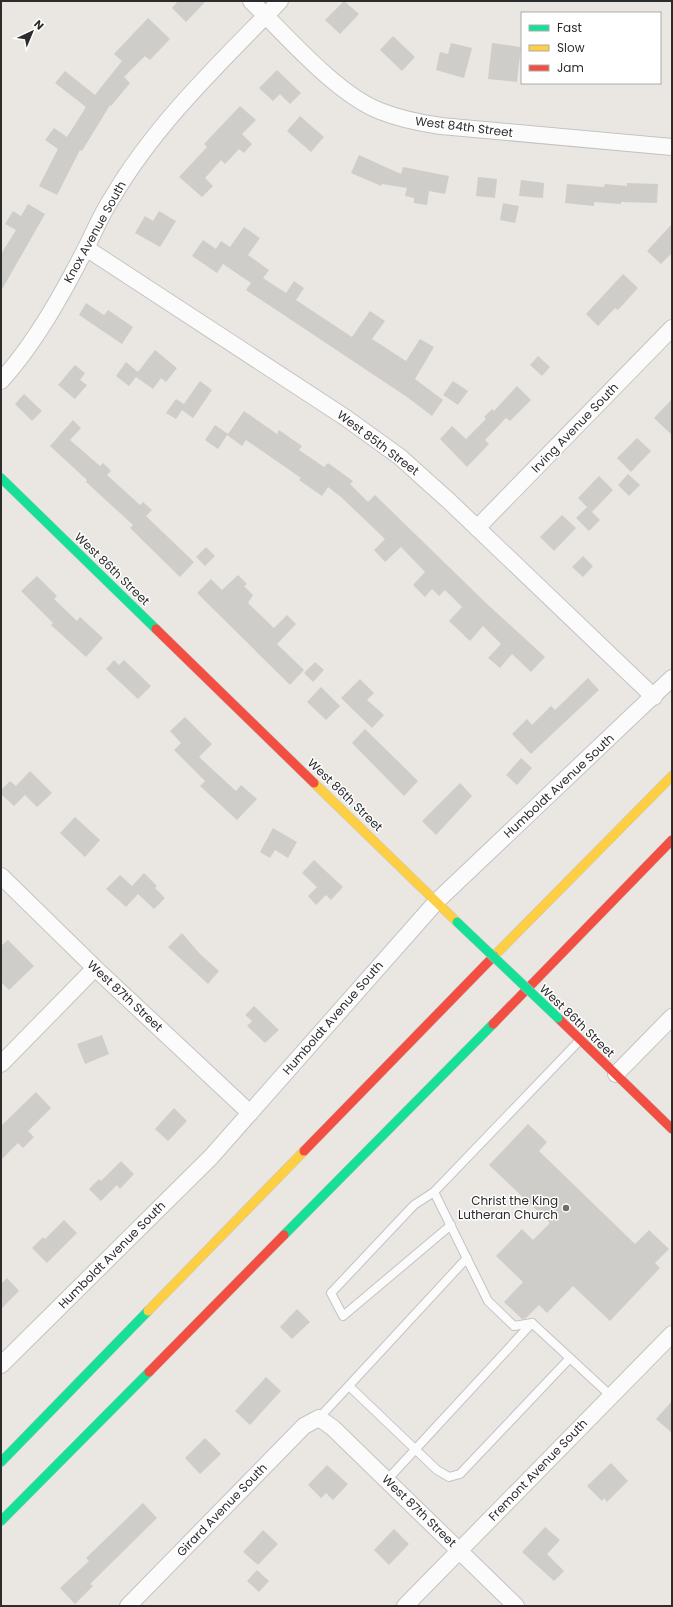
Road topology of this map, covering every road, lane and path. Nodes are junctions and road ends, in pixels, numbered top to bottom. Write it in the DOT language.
graph roads {
  1 [pos="251,1"];
  2 [pos="280,1"];
  3 [pos="266,16"];
  4 [pos="672,147"];
  5 [pos="86,248"];
  6 [pos="672,328"];
  7 [pos="1,381"];
  8 [pos="1,478"];
  9 [pos="477,528"];
  10 [pos="672,678"];
  11 [pos="654,697"];
  12 [pos="672,776"];
  13 [pos="672,840"];
  14 [pos="1,876"];
  15 [pos="437,901"];
  16 [pos="95,968"];
  17 [pos="672,1017"];
  18 [pos="580,1040"];
  19 [pos="1,1064"];
  20 [pos="616,1074"];
  21 [pos="250,1113"];
  22 [pos="672,1129"];
  23 [pos="434,1192"];
  24 [pos="451,1225"];
  25 [pos="467,1258"];
  26 [pos="532,1323"];
  27 [pos="672,1334"];
  28 [pos="570,1358"];
  29 [pos="1,1365"];
  30 [pos="349,1386"];
  31 [pos="611,1396"];
  32 [pos="319,1418"];
  33 [pos="416,1449"];
  34 [pos="1,1462"];
  35 [pos="387,1480"];
  36 [pos="1,1521"];
  37 [pos="459,1550"];
  38 [pos="128,1606"];
  39 [pos="405,1606"];
  40 [pos="516,1606"];
  1 -- 3 [label="street, West 84th Street"];
  2 -- 3 [label="street, Knox Avenue South"];
  3 -- 4 [label="street, West 84th Street"];
  3 -- 5 [label="street, Knox Avenue South"];
  5 -- 7 [label="street, Knox Avenue South"];
  5 -- 9 [label="street, West 85th Street"];
  6 -- 9 [label="street, Irving Avenue South"];
  8 -- 15 [label="main road, West 86th Street"];
  9 -- 11 [label="street, West 85th Street"];
  10 -- 11 [label="street, Humboldt Avenue South"];
  11 -- 15 [label="street, Humboldt Avenue South"];
  12 -- 34 [label="main road"];
  13 -- 36 [label="main road"];
  14 -- 16 [label="street, West 87th Street"];
  15 -- 18 [label="main road, West 86th Street, bridge"];
  15 -- 21 [label="street, Humboldt Avenue South"];
  16 -- 19 [label="street"];
  16 -- 21 [label="street, West 87th Street"];
  17 -- 20 [label="street"];
  18 -- 20 [label="main road, West 86th Street"];
  18 -- 23 [label="lane"];
  20 -- 22 [label="main road, West 86th Street"];
  21 -- 29 [label="street, Humboldt Avenue South"];
  23 -- 24 [label="lane"];
  23 -- 24 [label="lane"];
  24 -- 25 [label="lane"];
  25 -- 26 [label="lane"];
  25 -- 30 [label="lane"];
  26 -- 28 [label="lane"];
  26 -- 33 [label="lane"];
  27 -- 31 [label="street, Fremont Avenue South"];
  28 -- 31 [label="lane"];
  28 -- 33 [label="lane"];
  30 -- 32 [label="lane"];
  30 -- 33 [label="lane"];
  31 -- 37 [label="street, Fremont Avenue South"];
  32 -- 35 [label="street, West 87th Street"];
  32 -- 38 [label="street, Girard Avenue South"];
  33 -- 35 [label="lane"];
  35 -- 37 [label="street, West 87th Street"];
  37 -- 39 [label="street, Fremont Avenue South"];
  37 -- 40 [label="street, West 87th Street"];
}
